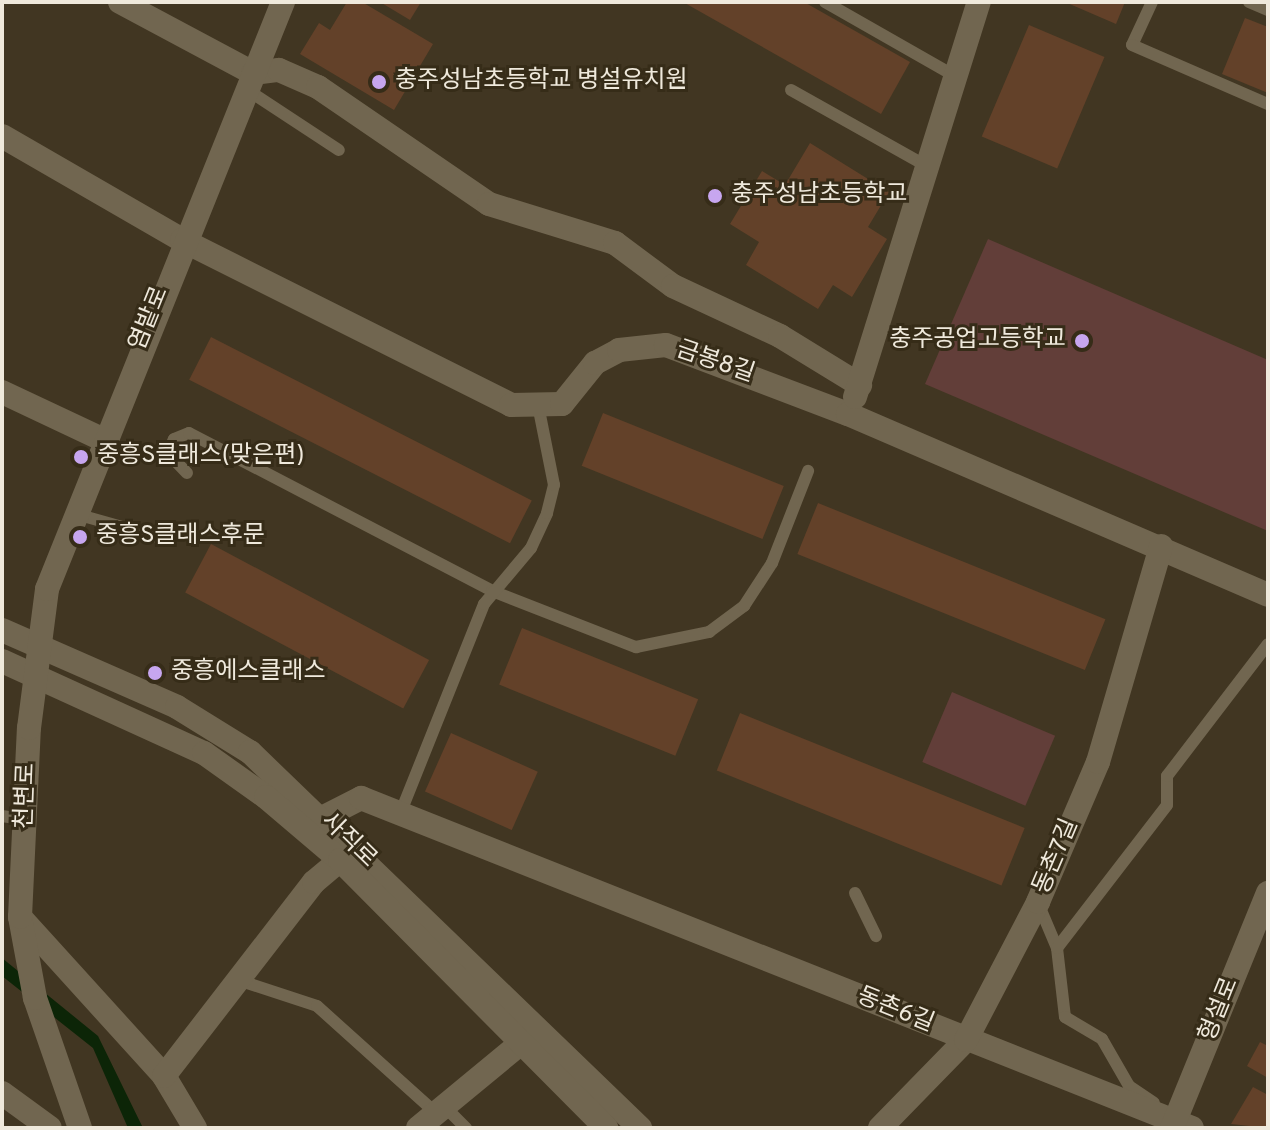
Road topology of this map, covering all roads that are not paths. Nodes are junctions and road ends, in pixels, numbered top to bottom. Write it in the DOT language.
graph roads {
  1 [pos="120,2"];
  2 [pos="283,2"];
  3 [pos="825,2"];
  4 [pos="979,2"];
  5 [pos="1152,2"];
  6 [pos="1249,2"];
  7 [pos="1268,10"];
  8 [pos="958,78"];
  9 [pos="250,81"];
  10 [pos="791,90"];
  11 [pos="1268,104"];
  12 [pos="2,136"];
  13 [pos="339,150"];
  14 [pos="930,168"];
  15 [pos="182,240"];
  16 [pos="860,385"];
  17 [pos="2,392"];
  18 [pos="539,410"];
  19 [pos="848,414"];
  20 [pos="102,439"];
  21 [pos="808,471"];
  22 [pos="187,473"];
  23 [pos="73,513"];
  24 [pos="158,537"];
  25 [pos="1161,546"];
  26 [pos="492,591"];
  27 [pos="1268,595"];
  28 [pos="2,630"];
  29 [pos="39,644"];
  30 [pos="1268,644"];
  31 [pos="2,661"];
  32 [pos="36,676"];
  33 [pos="400,814"];
  34 [pos="2,816"];
  35 [pos="324,817"];
  36 [pos="27,820"];
  37 [pos="340,860"];
  38 [pos="855,893"];
  39 [pos="1268,893"];
  40 [pos="1038,902"];
  41 [pos="20,917"];
  42 [pos="1263,922"];
  43 [pos="876,936"];
  44 [pos="1057,948"];
  45 [pos="238,980"];
  46 [pos="966,1040"];
  47 [pos="521,1043"];
  48 [pos="164,1076"];
  49 [pos="2,1093"];
  50 [pos="433,1116"];
  51 [pos="1180,1125"];
  52 [pos="50,1128"];
  53 [pos="80,1128"];
  54 [pos="195,1128"];
  55 [pos="466,1128"];
  56 [pos="606,1128"];
  57 [pos="640,1128"];
  58 [pos="880,1128"];
  1 -- 9 [label="street"];
  2 -- 9 [label="street, 염밭로"];
  3 -- 8 [label="lane"];
  4 -- 8 [label="street"];
  5 -- 11 [label="lane"];
  6 -- 7 [label="lane"];
  8 -- 14 [label="street"];
  9 -- 13 [label="lane"];
  9 -- 15 [label="street, 염밭로"];
  9 -- 16 [label="street"];
  10 -- 14 [label="lane"];
  12 -- 15 [label="street"];
  14 -- 16 [label="street"];
  15 -- 18 [label="street"];
  15 -- 20 [label="street, 염밭로"];
  16 -- 19 [label="street"];
  17 -- 20 [label="street"];
  18 -- 19 [label="street, 금봉8길"];
  18 -- 26 [label="lane"];
  19 -- 25 [label="street, 금봉8길"];
  20 -- 23 [label="street, 염밭로"];
  21 -- 26 [label="lane"];
  22 -- 26 [label="lane"];
  23 -- 24 [label="lane"];
  23 -- 29 [label="street, 염밭로"];
  25 -- 27 [label="street, 금봉8길"];
  25 -- 40 [label="street, 동촌7길"];
  26 -- 33 [label="lane"];
  28 -- 29 [label="street, 사직로"];
  29 -- 32 [label="street, 천변로"];
  29 -- 35 [label="street, 사직로"];
  30 -- 44 [label="lane"];
  31 -- 32 [label="street, 사직로"];
  32 -- 36 [label="street, 천변로"];
  32 -- 37 [label="street, 사직로"];
  33 -- 35 [label="street, 동촌6길"];
  33 -- 46 [label="street, 동촌6길"];
  34 -- 36 [label="lane"];
  35 -- 57 [label="street, 사직로"];
  36 -- 41 [label="street, 천변로"];
  37 -- 45 [label="street"];
  37 -- 47 [label="street, 사직로"];
  38 -- 43 [label="lane"];
  39 -- 42 [label="street, 형설로"];
  40 -- 44 [label="lane"];
  40 -- 46 [label="street, 동촌7길"];
  41 -- 48 [label="street"];
  41 -- 53 [label="street, 천변로"];
  42 -- 51 [label="street, 형설로"];
  44 -- 51 [label="lane"];
  45 -- 48 [label="street"];
  45 -- 50 [label="lane"];
  46 -- 51 [label="street, 동촌6길"];
  46 -- 58 [label="street, 동촌7길"];
  47 -- 50 [label="street"];
  47 -- 56 [label="street, 사직로"];
  48 -- 54 [label="street"];
  49 -- 52 [label="street"];
  50 -- 55 [label="lane"];
}
